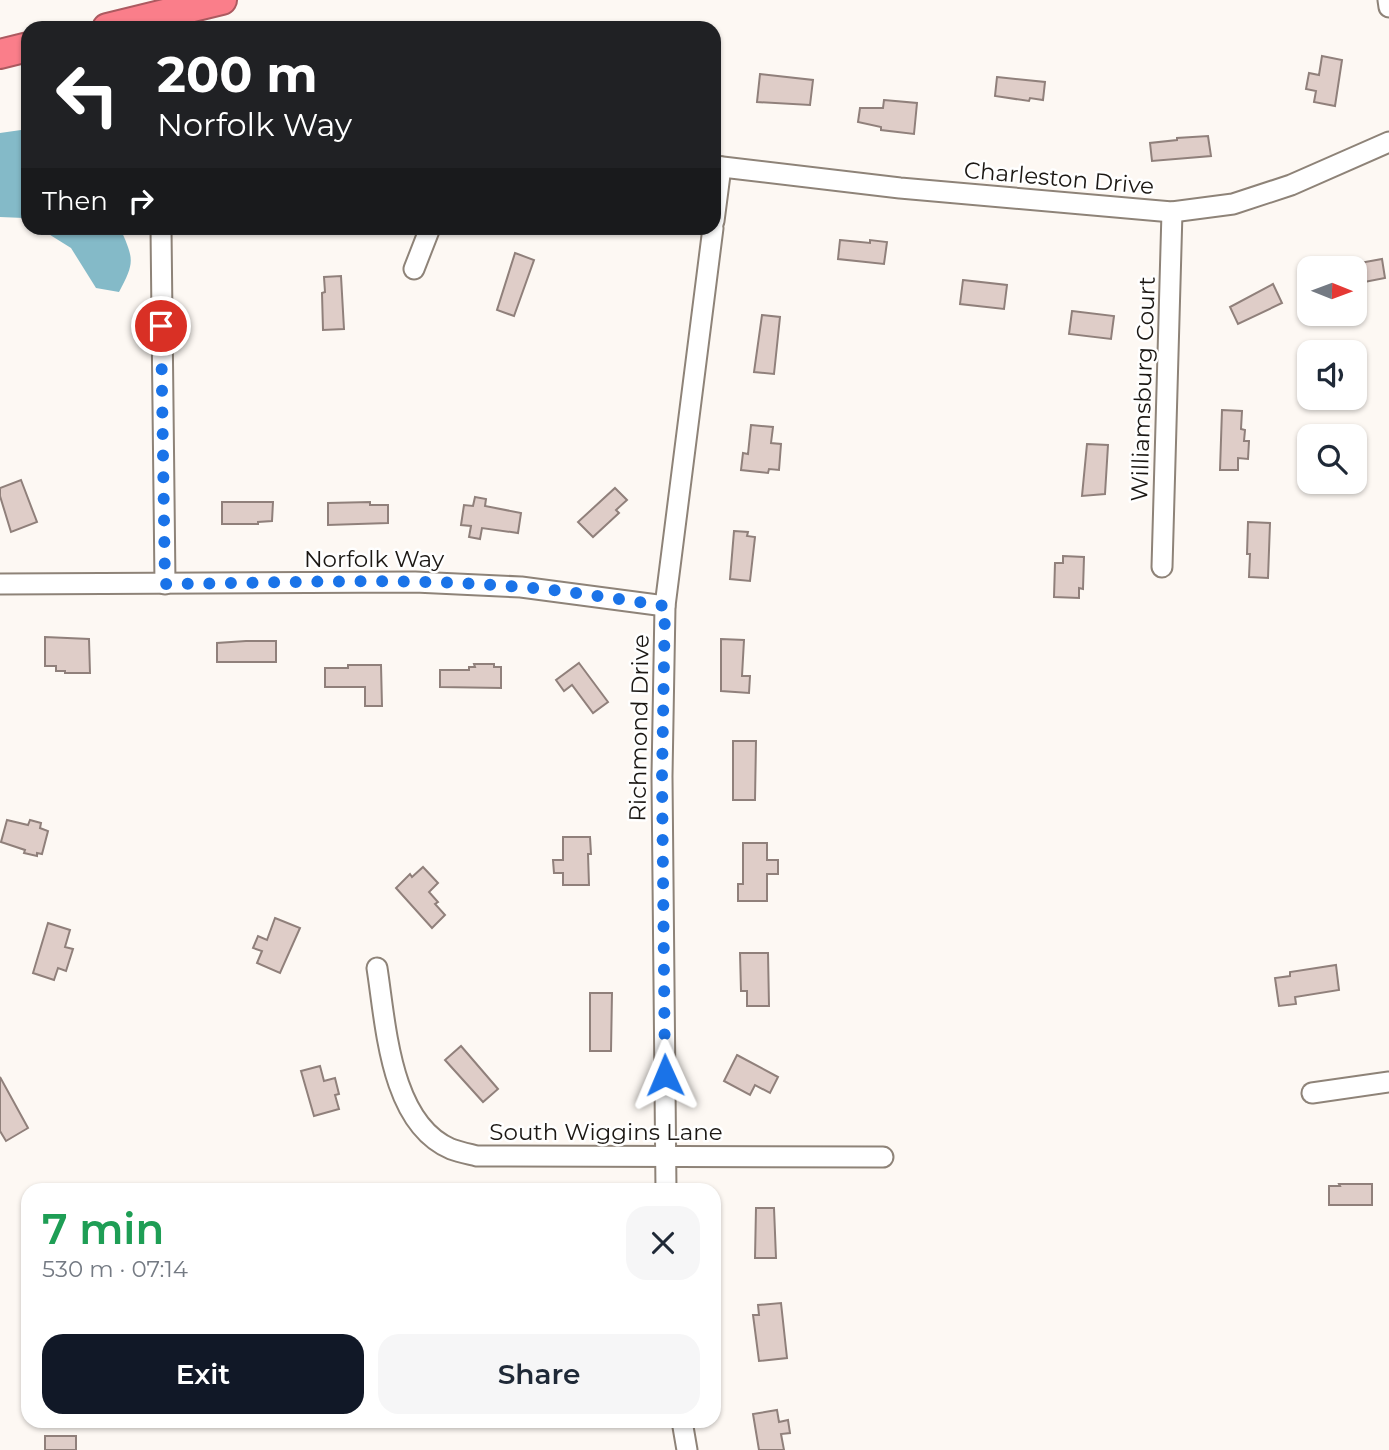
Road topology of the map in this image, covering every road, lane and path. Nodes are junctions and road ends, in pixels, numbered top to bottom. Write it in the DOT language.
graph roads {
  1 [pos="222,0"];
  2 [pos="1388,0"];
  3 [pos="1389,6"];
  4 [pos="162,21"];
  5 [pos="21,49"];
  6 [pos="0,54"];
  7 [pos="1389,142"];
  8 [pos="721,167"];
  9 [pos="1172,212"];
  10 [pos="161,235"];
  11 [pos="427,235"];
  12 [pos="712,235"];
  13 [pos="414,269"];
  14 [pos="1163,567"];
  15 [pos="0,584"];
  16 [pos="165,584"];
  17 [pos="665,606"];
  18 [pos="377,968"];
  19 [pos="1389,1082"];
  20 [pos="1312,1093"];
  21 [pos="666,1157"];
  22 [pos="883,1157"];
  23 [pos="666,1183"];
  24 [pos="683,1428"];
  25 [pos="687,1450"];
  1 -- 4 [label="highway"];
  2 -- 3 [label="street"];
  5 -- 6 [label="highway"];
  7 -- 9 [label="street, Charleston Drive"];
  8 -- 9 [label="street, Charleston Drive"];
  9 -- 14 [label="street, Williamsburg Court"];
  10 -- 16 [label="street"];
  11 -- 13 [label="street"];
  12 -- 17 [label="street, Richmond Drive"];
  15 -- 16 [label="street, Norfolk Way"];
  16 -- 17 [label="street, Norfolk Way"];
  17 -- 21 [label="street, Richmond Drive"];
  18 -- 21 [label="street, South Wiggins Lane"];
  19 -- 20 [label="street"];
  21 -- 22 [label="street, South Wiggins Lane"];
  21 -- 23 [label="street, Richmond Drive"];
  24 -- 25 [label="street"];
}
